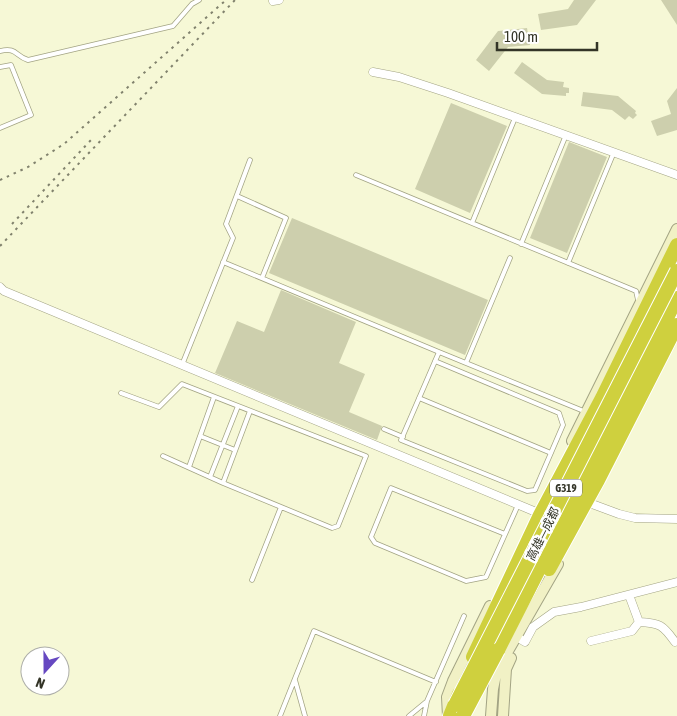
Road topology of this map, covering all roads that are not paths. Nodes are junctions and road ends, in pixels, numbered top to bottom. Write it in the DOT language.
graph roads {
  1 [pos="199,0"];
  2 [pos="0,51"];
  3 [pos="0,67"];
  4 [pos="373,72"];
  5 [pos="516,118"];
  6 [pos="0,128"];
  7 [pos="566,135"];
  8 [pos="614,152"];
  9 [pos="250,160"];
  10 [pos="677,174"];
  11 [pos="356,175"];
  12 [pos="237,196"];
  13 [pos="472,223"];
  14 [pos="677,229"];
  15 [pos="521,244"];
  16 [pos="677,245"];
  17 [pos="510,258"];
  18 [pos="223,262"];
  19 [pos="568,263"];
  20 [pos="677,264"];
  21 [pos="677,272"];
  22 [pos="262,278"];
  23 [pos="0,287"];
  24 [pos="677,298"];
  25 [pos="639,304"];
  26 [pos="677,325"];
  27 [pos="673,340"];
  28 [pos="439,352"];
  29 [pos="435,361"];
  30 [pos="466,362"];
  31 [pos="182,365"];
  32 [pos="121,393"];
  33 [pos="214,397"];
  34 [pos="420,398"];
  35 [pos="238,406"];
  36 [pos="250,411"];
  37 [pos="586,412"];
  38 [pos="384,429"];
  39 [pos="200,436"];
  40 [pos="403,437"];
  41 [pos="223,445"];
  42 [pos="235,450"];
  43 [pos="551,453"];
  44 [pos="163,456"];
  45 [pos="189,467"];
  46 [pos="210,477"];
  47 [pos="223,483"];
  48 [pos="592,504"];
  49 [pos="518,505"];
  50 [pos="281,507"];
  51 [pos="536,512"];
  52 [pos="677,519"];
  53 [pos="505,534"];
  54 [pos="252,580"];
  55 [pos="677,582"];
  56 [pos="629,595"];
  57 [pos="464,616"];
  58 [pos="639,622"];
  59 [pos="517,637"];
  60 [pos="591,641"];
  61 [pos="675,642"];
  62 [pos="498,650"];
  63 [pos="294,678"];
  64 [pos="436,682"];
  65 [pos="427,701"];
  66 [pos="454,713"];
  67 [pos="280,716"];
  68 [pos="305,716"];
  69 [pos="409,716"];
  70 [pos="424,716"];
  71 [pos="469,716"];
  72 [pos="491,716"];
  73 [pos="503,716"];
  1 -- 2 [label="lane"];
  3 -- 6 [label="lane"];
  4 -- 5 [label="street"];
  5 -- 7 [label="street"];
  5 -- 13 [label="lane"];
  7 -- 8 [label="street"];
  7 -- 15 [label="lane"];
  8 -- 10 [label="street"];
  8 -- 19 [label="lane"];
  9 -- 12 [label="lane"];
  11 -- 13 [label="lane"];
  12 -- 18 [label="lane"];
  12 -- 22 [label="lane"];
  13 -- 15 [label="lane"];
  14 -- 25 [label="main road"];
  15 -- 19 [label="lane"];
  16 -- 66 [label="highway, bridge"];
  17 -- 30 [label="lane"];
  18 -- 22 [label="lane"];
  18 -- 31 [label="lane"];
  19 -- 25 [label="lane"];
  20 -- 71 [label="main road"];
  21 -- 66 [label="highway, 高雄—成都 / G319, bridge"];
  22 -- 28 [label="lane"];
  23 -- 31 [label="street"];
  24 -- 62 [label="highway, 高雄—成都 / G319"];
  25 -- 37 [label="main road"];
  26 -- 27 [label="highway"];
  27 -- 48 [label="main road"];
  27 -- 62 [label="highway"];
  28 -- 29 [label="lane"];
  28 -- 30 [label="lane"];
  29 -- 34 [label="lane"];
  29 -- 43 [label="lane"];
  30 -- 37 [label="lane"];
  31 -- 49 [label="street"];
  32 -- 33 [label="lane"];
  33 -- 35 [label="lane"];
  33 -- 39 [label="lane"];
  34 -- 40 [label="lane"];
  34 -- 43 [label="lane"];
  35 -- 36 [label="lane"];
  35 -- 41 [label="lane"];
  36 -- 42 [label="lane"];
  36 -- 50 [label="lane"];
  37 -- 51 [label="main road"];
  38 -- 40 [label="lane"];
  39 -- 41 [label="lane"];
  39 -- 45 [label="lane"];
  40 -- 43 [label="lane"];
  41 -- 42 [label="lane"];
  41 -- 46 [label="lane"];
  42 -- 47 [label="lane"];
  44 -- 45 [label="lane"];
  45 -- 46 [label="lane"];
  46 -- 47 [label="lane"];
  47 -- 50 [label="lane"];
  48 -- 52 [label="street"];
  48 -- 59 [label="main road"];
  49 -- 51 [label="street"];
  49 -- 53 [label="lane"];
  50 -- 54 [label="lane"];
  51 -- 66 [label="main road"];
  53 -- 53 [label="lane"];
  55 -- 56 [label="street"];
  56 -- 58 [label="street"];
  56 -- 59 [label="street"];
  57 -- 64 [label="lane"];
  58 -- 60 [label="street"];
  58 -- 61 [label="street"];
  59 -- 72 [label="main road"];
  59 -- 73 [label="main road"];
  62 -- 66 [label="highway, 高雄—成都 / G319, bridge"];
  63 -- 64 [label="lane"];
  63 -- 67 [label="lane"];
  63 -- 68 [label="lane"];
  64 -- 65 [label="lane"];
  65 -- 69 [label="lane"];
  65 -- 70 [label="lane"];
}
